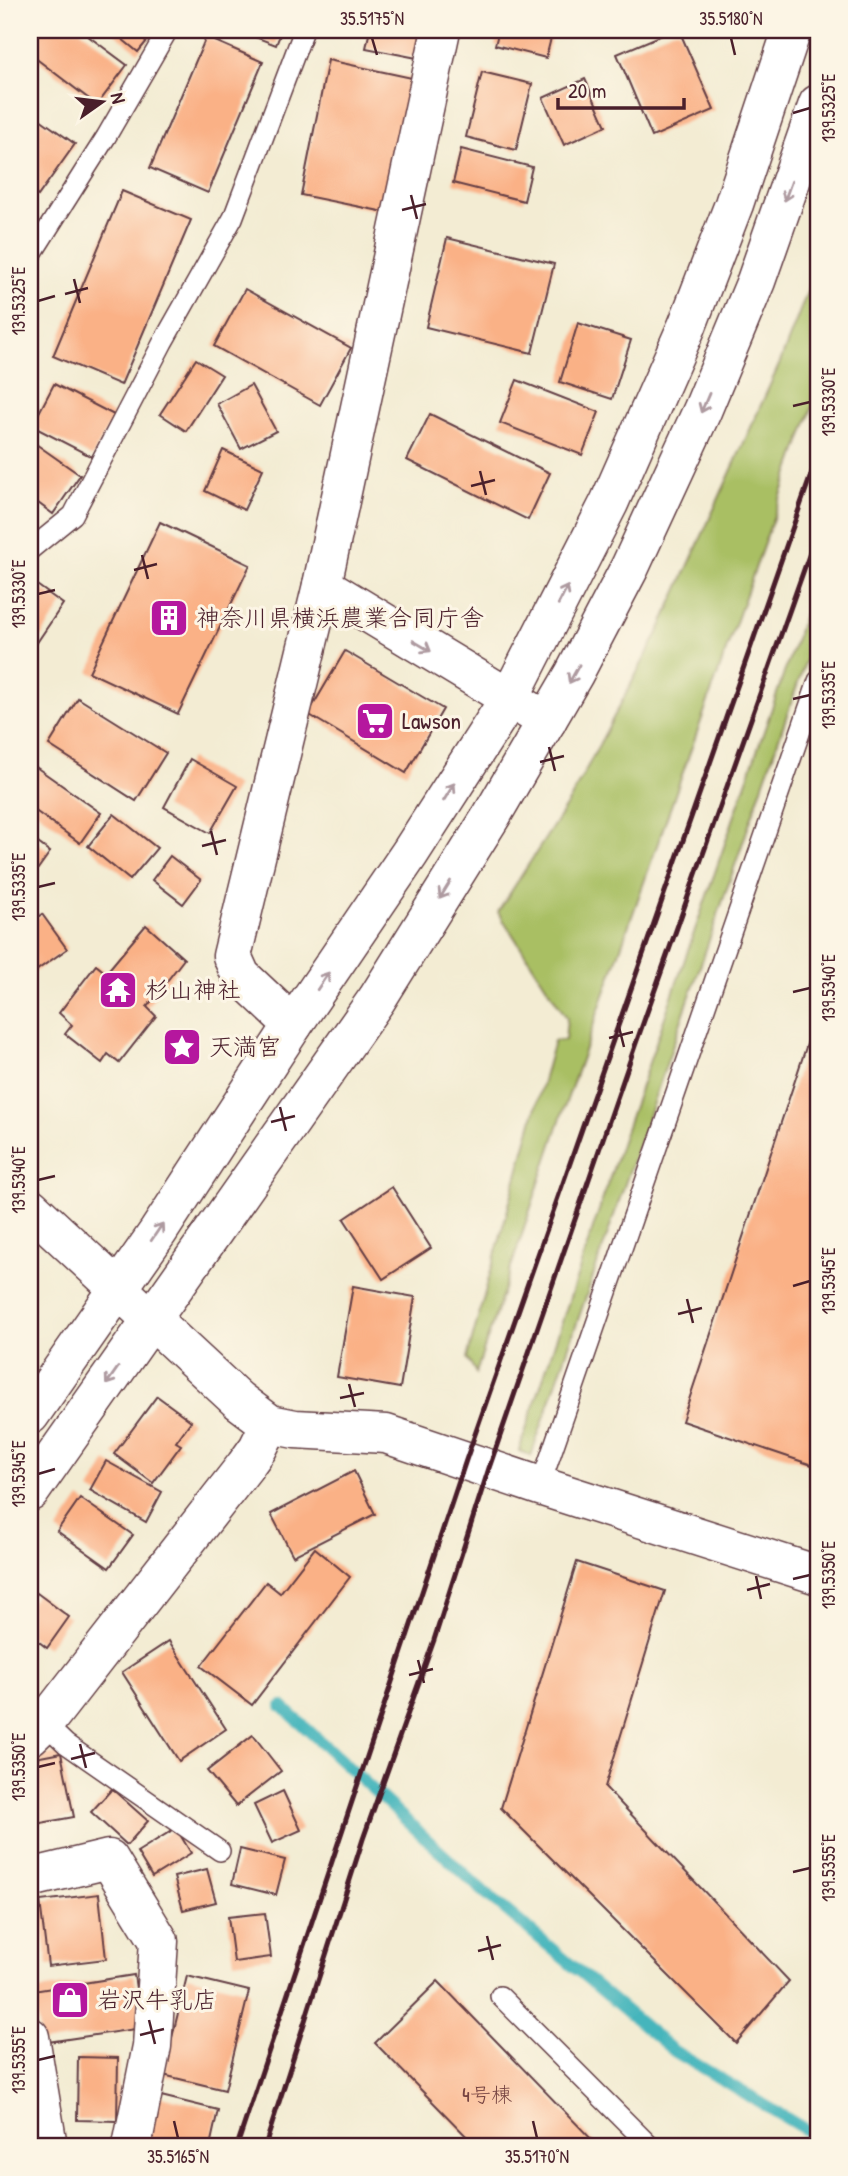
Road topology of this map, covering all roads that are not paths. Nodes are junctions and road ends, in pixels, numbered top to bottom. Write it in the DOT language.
graph roads {
  1 [pos="168,30"];
  2 [pos="304,30"];
  3 [pos="441,30"];
  4 [pos="792,30"];
  5 [pos="818,104"];
  6 [pos="30,257"];
  7 [pos="30,550"];
  8 [pos="322,585"];
  9 [pos="818,681"];
  10 [pos="509,699"];
  11 [pos="547,721"];
  12 [pos="293,1025"];
  13 [pos="30,1207"];
  14 [pos="119,1289"];
  15 [pos="151,1321"];
  16 [pos="30,1415"];
  17 [pos="270,1424"];
  18 [pos="540,1486"];
  19 [pos="30,1492"];
  20 [pos="818,1575"];
  21 [pos="37,1729"];
  22 [pos="220,1851"];
  23 [pos="30,1878"];
  24 [pos="500,1996"];
  25 [pos="30,2036"];
  26 [pos="48,2146"];
  27 [pos="132,2146"];
  28 [pos="650,2146"];
  1 -- 6 [label="lane"];
  2 -- 7 [label="lane"];
  3 -- 8 [label="street"];
  10 -- 4 [label="street, one-way"];
  5 -- 11 [label="street, one-way"];
  8 -- 10 [label="street, one-way"];
  8 -- 12 [label="street"];
  9 -- 18 [label="lane"];
  10 -- 11 [label="street"];
  12 -- 10 [label="street, one-way"];
  11 -- 15 [label="street, one-way"];
  14 -- 12 [label="street, one-way"];
  13 -- 14 [label="street"];
  14 -- 15 [label="street"];
  14 -- 16 [label="street"];
  15 -- 17 [label="street"];
  15 -- 19 [label="street, one-way"];
  17 -- 18 [label="street"];
  17 -- 21 [label="street"];
  18 -- 20 [label="street"];
  21 -- 22 [label="lane"];
  23 -- 27 [label="street"];
  24 -- 28 [label="lane"];
  25 -- 26 [label="street"];
}
